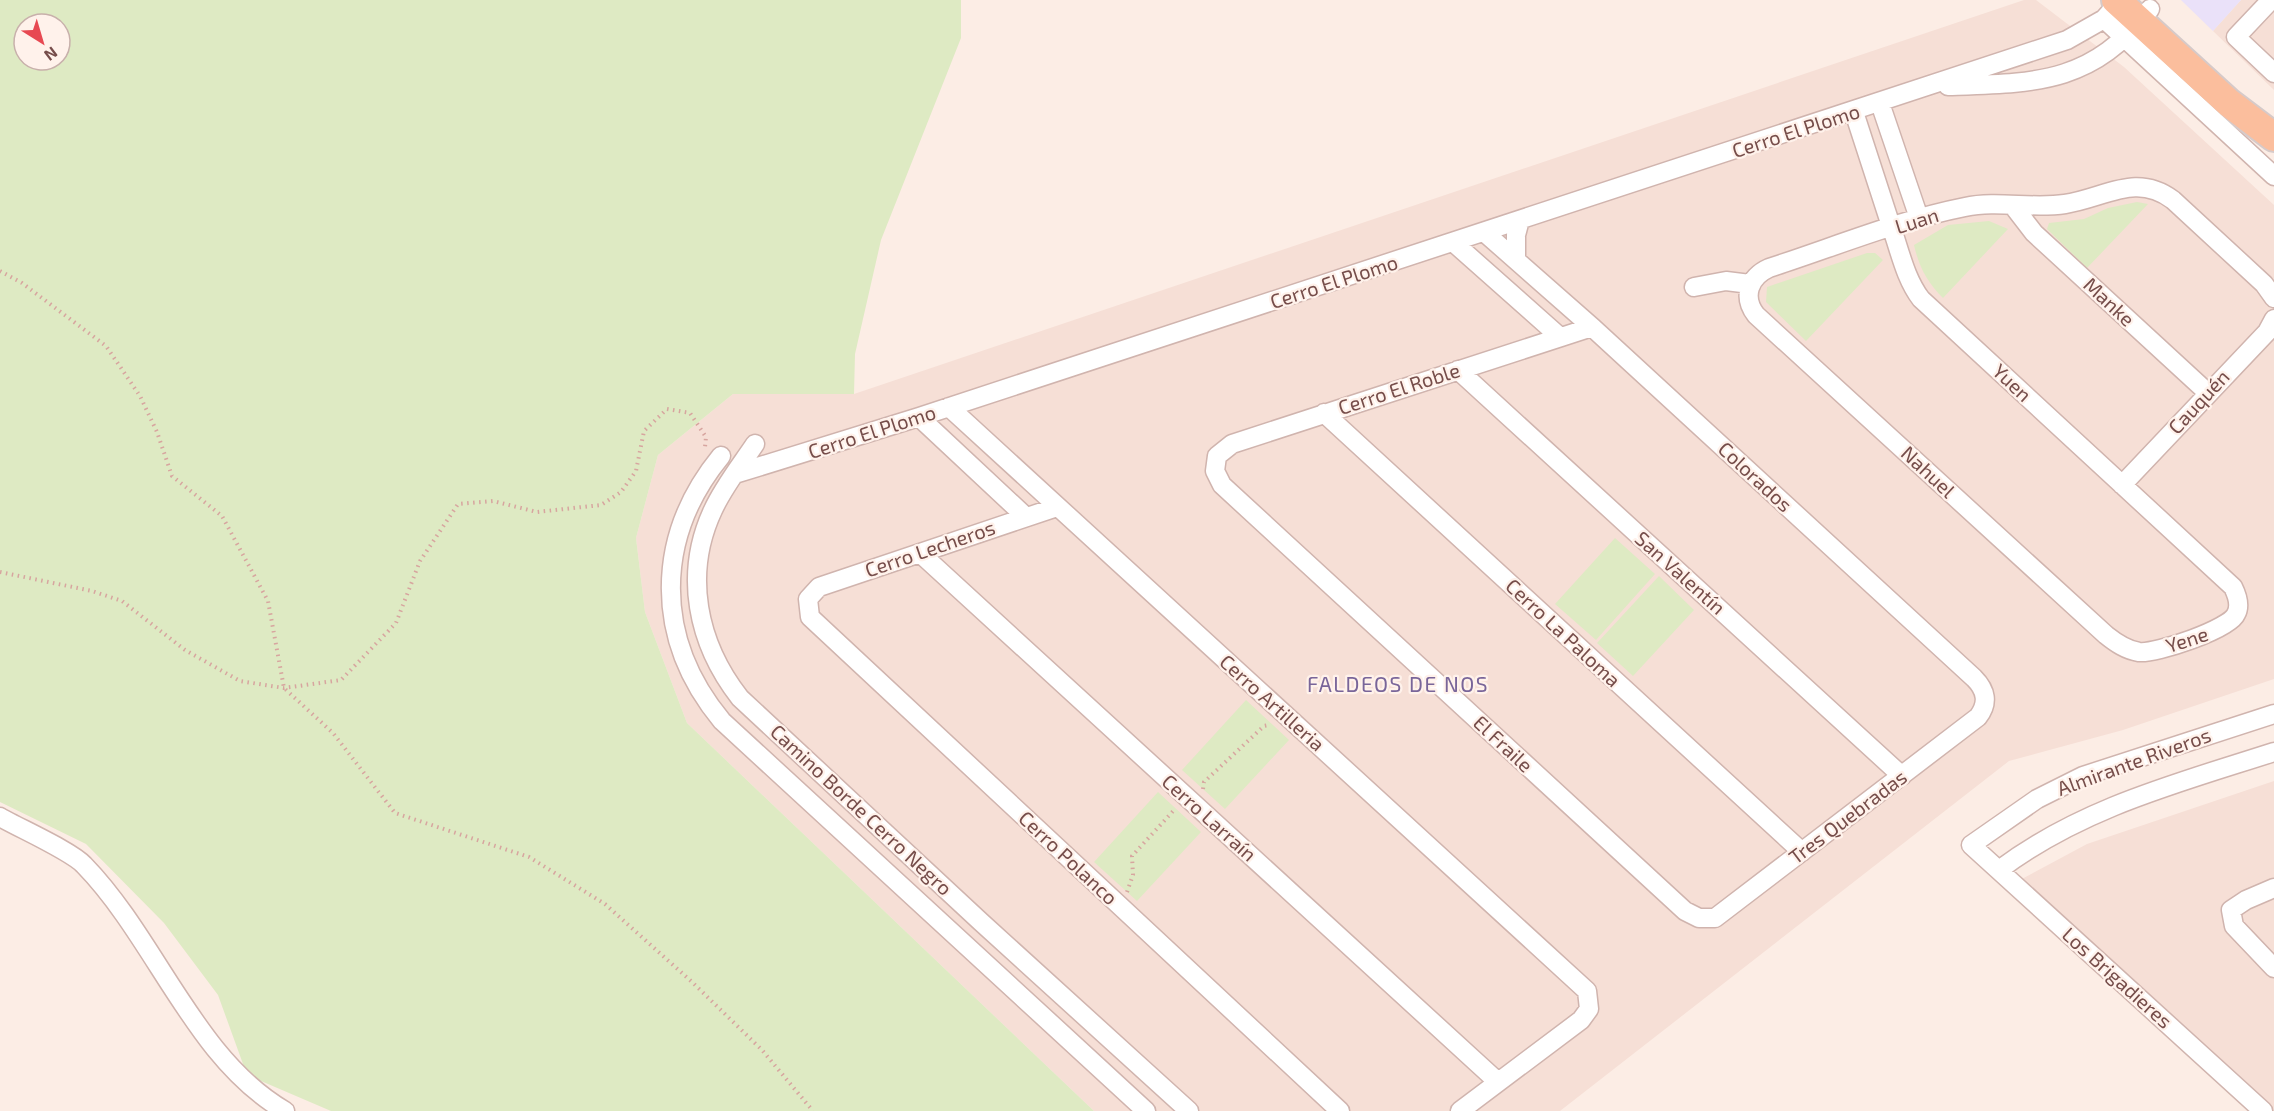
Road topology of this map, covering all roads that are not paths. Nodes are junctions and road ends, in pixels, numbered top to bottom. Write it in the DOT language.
graph roads {
  1 [pos="2271,0"];
  2 [pos="2127,11"];
  3 [pos="2274,73"];
  4 [pos="1931,86"];
  5 [pos="1880,103"];
  6 [pos="1854,112"];
  7 [pos="2274,125"];
  8 [pos="2274,137"];
  9 [pos="2274,176"];
  10 [pos="2014,207"];
  11 [pos="1919,218"];
  12 [pos="1520,220"];
  13 [pos="1892,228"];
  14 [pos="1484,232"];
  15 [pos="1453,243"];
  16 [pos="1516,260"];
  17 [pos="1750,284"];
  18 [pos="1694,287"];
  19 [pos="2274,298"];
  20 [pos="2274,319"];
  21 [pos="1592,327"];
  22 [pos="1560,337"];
  23 [pos="1458,370"];
  24 [pos="2208,393"];
  25 [pos="949,407"];
  26 [pos="1324,413"];
  27 [pos="919,417"];
  28 [pos="755,444"];
  29 [pos="721,456"];
  30 [pos="1215,463"];
  31 [pos="735,474"];
  32 [pos="2122,485"];
  33 [pos="1057,507"];
  34 [pos="1026,517"];
  35 [pos="920,553"];
  36 [pos="808,599"];
  37 [pos="2238,608"];
  38 [pos="2126,648"];
  39 [pos="1986,699"];
  40 [pos="2274,714"];
  41 [pos="2274,752"];
  42 [pos="1902,776"];
  43 [pos="0,817"];
  44 [pos="1971,845"];
  45 [pos="1802,852"];
  46 [pos="1998,870"];
  47 [pos="2274,888"];
  48 [pos="1699,918"];
  49 [pos="2274,968"];
  50 [pos="1498,1082"];
  51 [pos="285,1111"];
  52 [pos="1146,1111"];
  53 [pos="1189,1111"];
  54 [pos="1340,1111"];
  55 [pos="1460,1111"];
  56 [pos="2263,1111"];
  1 -- 3 [label="street"];
  2 -- 4 [label="street, Cerro El Plomo"];
  2 -- 4 [label="street, Cerro El Plomo"];
  2 -- 7 [label="main road"];
  2 -- 8 [label="main road"];
  2 -- 9 [label="street"];
  4 -- 5 [label="street, Cerro El Plomo"];
  5 -- 6 [label="street, Cerro El Plomo"];
  5 -- 11 [label="street"];
  6 -- 12 [label="street, Cerro El Plomo"];
  6 -- 13 [label="street, Yuen"];
  10 -- 11 [label="street, Luan"];
  10 -- 19 [label="street, Luan"];
  10 -- 24 [label="street, Manke"];
  11 -- 13 [label="street, Luan"];
  12 -- 14 [label="street, Cerro El Plomo"];
  12 -- 16 [label="street"];
  13 -- 17 [label="street, Luan"];
  13 -- 32 [label="street, Yuen"];
  14 -- 15 [label="street, Cerro El Plomo"];
  14 -- 16 [label="street, Colorados"];
  15 -- 22 [label="street"];
  15 -- 25 [label="street, Cerro El Plomo"];
  16 -- 21 [label="street, Colorados"];
  17 -- 18 [label="street"];
  17 -- 38 [label="street, Nahuel"];
  20 -- 24 [label="street, Cauquén"];
  21 -- 22 [label="street, Cerro El Roble"];
  21 -- 39 [label="street, Colorados"];
  22 -- 23 [label="street, Cerro El Roble"];
  23 -- 26 [label="street, Cerro El Roble"];
  23 -- 42 [label="street, San Valentín"];
  24 -- 32 [label="street, Cauquén"];
  25 -- 27 [label="street, Cerro El Plomo"];
  25 -- 33 [label="street, Cerro Artilleria"];
  26 -- 30 [label="street, Cerro El Roble"];
  26 -- 45 [label="street, Cerro La Paloma"];
  27 -- 31 [label="street, Cerro El Plomo"];
  27 -- 34 [label="street"];
  28 -- 31 [label="street, Camino Borde Cerro Negro"];
  29 -- 52 [label="street, Camino Borde Cerro Negro"];
  30 -- 48 [label="street, El Fraile"];
  31 -- 53 [label="street, Camino Borde Cerro Negro"];
  32 -- 37 [label="street, Yuen"];
  33 -- 34 [label="street, Cerro Lecheros"];
  33 -- 50 [label="street, Cerro Artilleria"];
  34 -- 35 [label="street, Cerro Lecheros"];
  35 -- 36 [label="street, Cerro Lecheros"];
  35 -- 50 [label="street, Cerro Larraín"];
  36 -- 54 [label="street, Cerro Polanco"];
  37 -- 38 [label="street, Yene"];
  39 -- 42 [label="street, Tres Quebradas"];
  40 -- 44 [label="street, Almirante Riveros"];
  41 -- 46 [label="street, Almirante Riveros"];
  42 -- 45 [label="street, Tres Quebradas"];
  43 -- 51 [label="street"];
  44 -- 46 [label="street, Los Brigadieres"];
  45 -- 48 [label="street, Tres Quebradas"];
  46 -- 56 [label="street, Los Brigadieres"];
  47 -- 49 [label="street"];
  50 -- 55 [label="street"];
}
